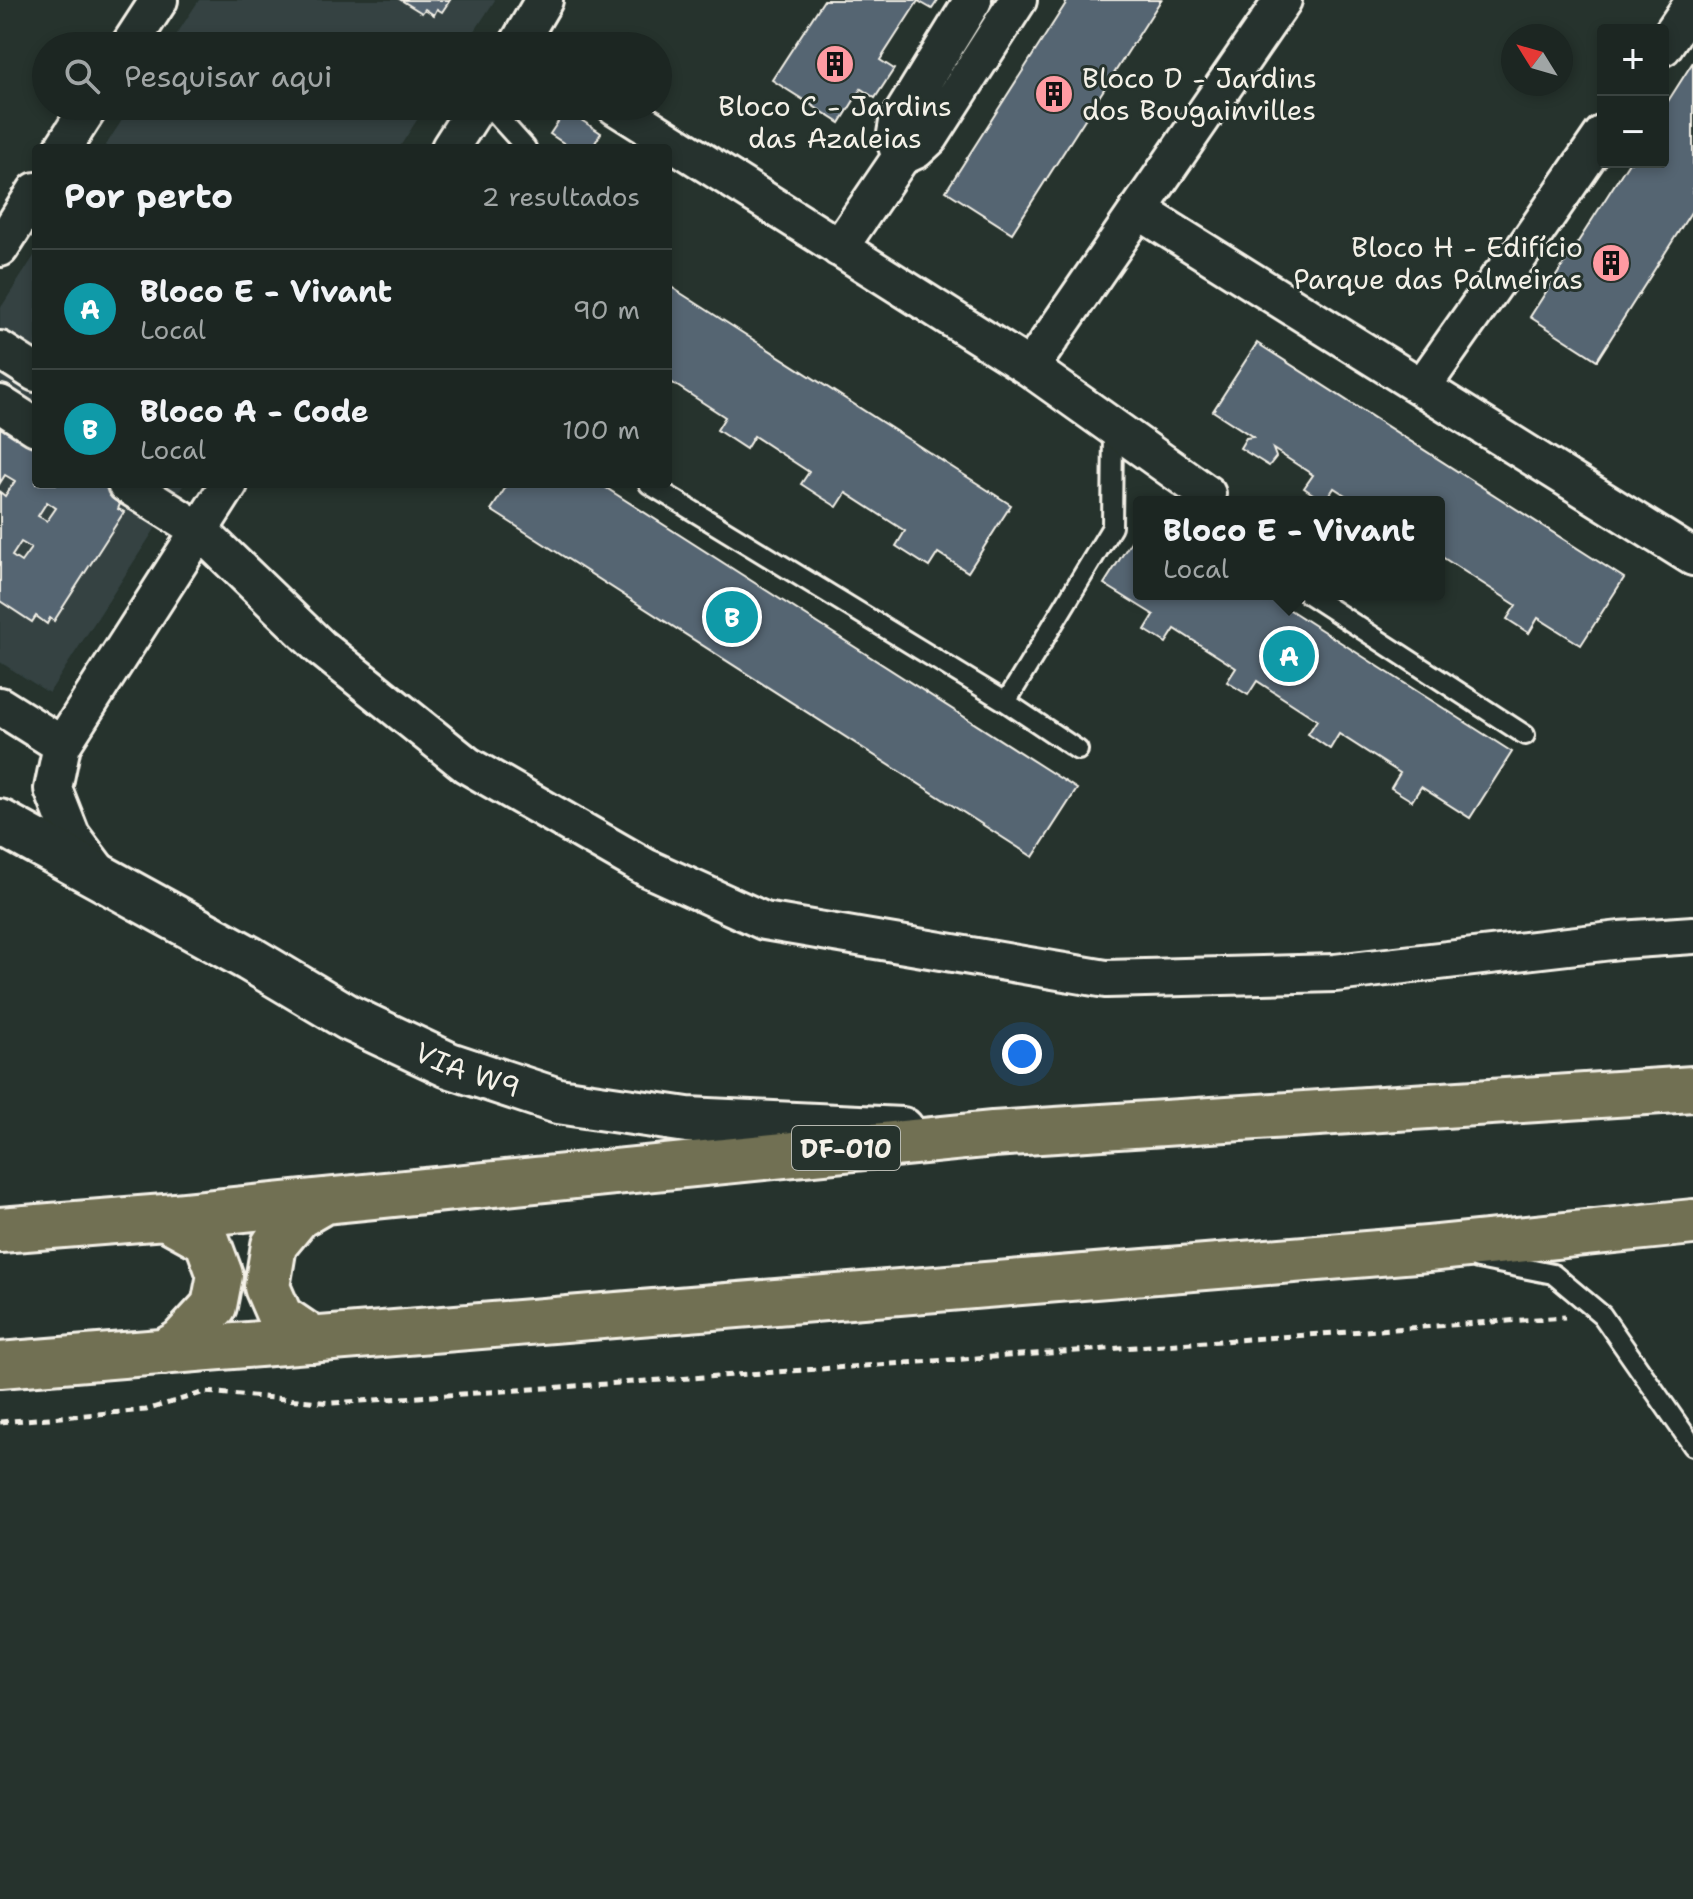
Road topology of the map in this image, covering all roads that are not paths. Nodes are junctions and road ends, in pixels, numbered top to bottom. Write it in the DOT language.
graph roads {
  1 [pos="159,0"];
  2 [pos="544,0"];
  3 [pos="973,0"];
  4 [pos="1018,0"];
  5 [pos="1283,0"];
  6 [pos="1693,3"];
  7 [pos="138,32"];
  8 [pos="526,32"];
  9 [pos="1669,38"];
  10 [pos="81,120"];
  11 [pos="468,120"];
  12 [pos="501,120"];
  13 [pos="637,120"];
  14 [pos="1597,143"];
  15 [pos="66,144"];
  16 [pos="453,144"];
  17 [pos="522,144"];
  18 [pos="901,157"];
  19 [pos="32,197"];
  20 [pos="1138,210"];
  21 [pos="0,248"];
  22 [pos="839,248"];
  23 [pos="0,350"];
  24 [pos="1030,368"];
  25 [pos="32,370"];
  26 [pos="1422,387"];
  27 [pos="0,404"];
  28 [pos="32,424"];
  29 [pos="1113,428"];
  30 [pos="132,488"];
  31 [pos="220,488"];
  32 [pos="656,488"];
  33 [pos="1202,496"];
  34 [pos="199,530"];
  35 [pos="1693,557"];
  36 [pos="1317,600"];
  37 [pos="1006,702"];
  38 [pos="0,706"];
  39 [pos="1525,735"];
  40 [pos="62,745"];
  41 [pos="1078,750"];
  42 [pos="0,822"];
  43 [pos="106,882"];
  44 [pos="1693,935"];
  45 [pos="1693,1089"];
  46 [pos="993,1134"];
  47 [pos="324,1201"];
  48 [pos="165,1217"];
  49 [pos="1693,1222"];
  50 [pos="0,1230"];
  51 [pos="1428,1249"];
  52 [pos="314,1340"];
  53 [pos="164,1352"];
  54 [pos="0,1365"];
  55 [pos="1693,1446"];
  1 -- 7 [label="street"];
  2 -- 8 [label="street"];
  3 -- 18 [label="street"];
  4 -- 18 [label="street"];
  5 -- 20 [label="street"];
  6 -- 9 [label="street"];
  10 -- 15 [label="street"];
  11 -- 16 [label="street"];
  12 -- 17 [label="lane"];
  13 -- 22 [label="street"];
  14 -- 26 [label="street"];
  18 -- 22 [label="street"];
  19 -- 21 [label="street"];
  20 -- 24 [label="street"];
  20 -- 26 [label="street"];
  22 -- 24 [label="street"];
  23 -- 25 [label="street"];
  24 -- 29 [label="street"];
  26 -- 35 [label="street"];
  27 -- 28 [label="street"];
  29 -- 33 [label="street"];
  29 -- 37 [label="lane"];
  30 -- 34 [label="street"];
  31 -- 34 [label="street"];
  32 -- 37 [label="lane"];
  34 -- 40 [label="street"];
  34 -- 44 [label="street"];
  36 -- 39 [label="lane"];
  37 -- 41 [label="lane"];
  38 -- 40 [label="street"];
  40 -- 43 [label="street"];
  42 -- 43 [label="street, VIA W9"];
  43 -- 46 [label="street, VIA W9"];
  45 -- 46 [label="main road, DF-010"];
  46 -- 47 [label="main road, DF-010"];
  47 -- 48 [label="main road, DF-010"];
  47 -- 52 [label="main road"];
  48 -- 50 [label="main road, DF-010"];
  48 -- 53 [label="main road"];
  49 -- 51 [label="main road"];
  51 -- 52 [label="main road"];
  51 -- 55 [label="lane"];
  52 -- 53 [label="main road"];
  53 -- 54 [label="main road"];
}
